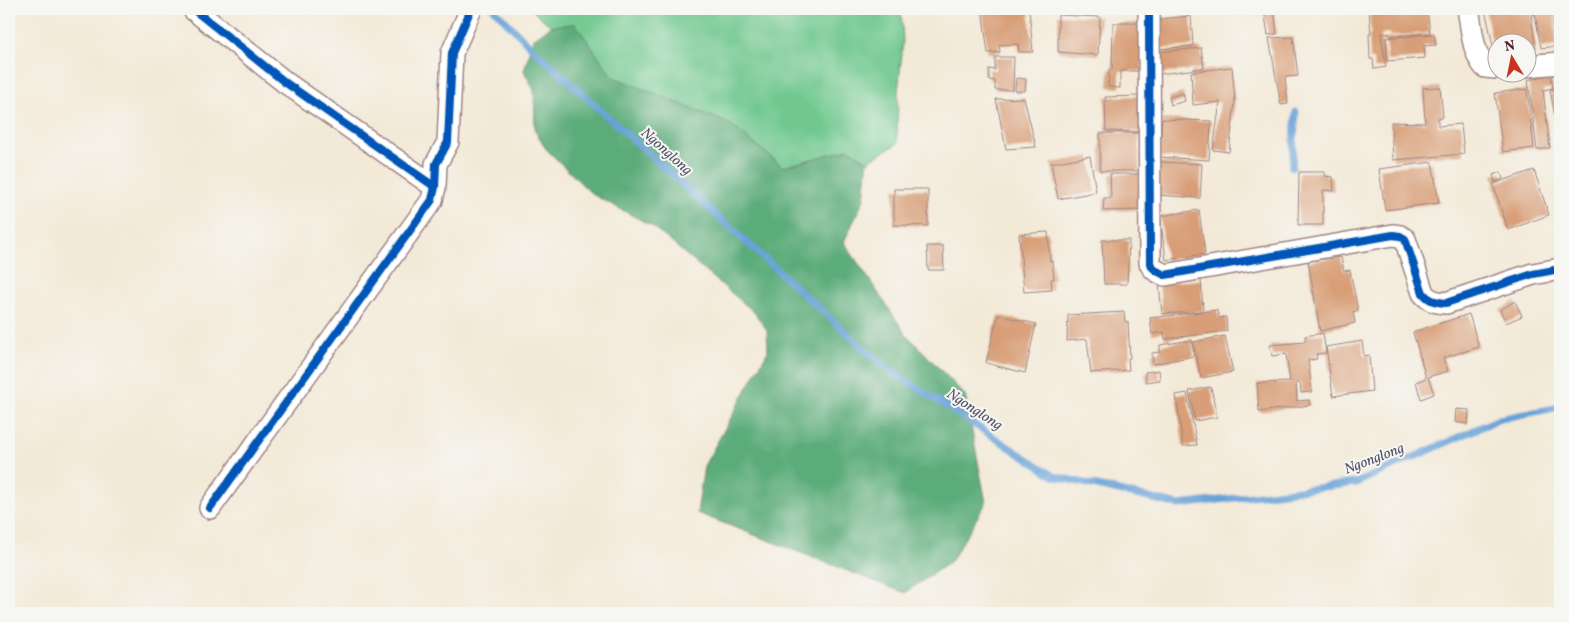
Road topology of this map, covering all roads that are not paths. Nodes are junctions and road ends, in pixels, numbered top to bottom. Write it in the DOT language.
graph roads {
  1 [pos="193,9"];
  2 [pos="471,9"];
  3 [pos="1149,9"];
  4 [pos="1468,9"];
  5 [pos="1560,63"];
  6 [pos="1536,65"];
  7 [pos="1486,67"];
  8 [pos="435,187"];
  9 [pos="1560,269"];
  10 [pos="210,508"];
  1 -- 8 [label="street"];
  2 -- 8 [label="street"];
  3 -- 9 [label="street"];
  4 -- 7 [label="street"];
  5 -- 6 [label="street"];
  8 -- 10 [label="street"];
}
